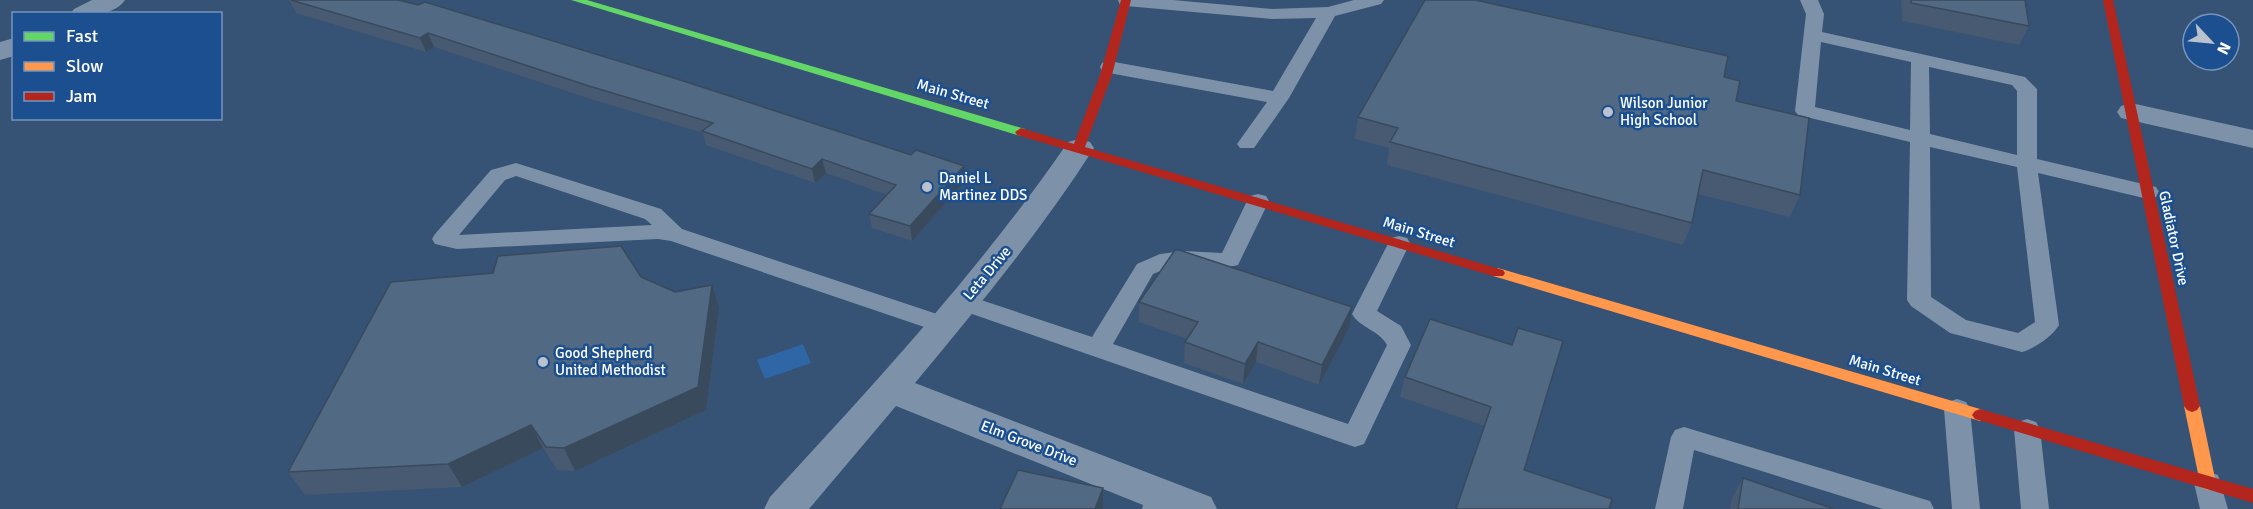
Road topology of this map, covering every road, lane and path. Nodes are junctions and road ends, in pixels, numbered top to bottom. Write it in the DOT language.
graph roads {
  1 [pos="112,0"];
  2 [pos="576,0"];
  3 [pos="1375,0"];
  4 [pos="1809,0"];
  5 [pos="2108,0"];
  6 [pos="1126,1"];
  7 [pos="87,12"];
  8 [pos="1328,12"];
  9 [pos="1813,35"];
  10 [pos="1920,59"];
  11 [pos="1109,67"];
  12 [pos="1279,98"];
  13 [pos="2131,112"];
  14 [pos="1919,138"];
  15 [pos="2253,139"];
  16 [pos="1248,144"];
  17 [pos="1079,148"];
  18 [pos="2027,164"];
  19 [pos="2148,192"];
  20 [pos="1258,201"];
  21 [pos="674,234"];
  22 [pos="1399,243"];
  23 [pos="953,314"];
  24 [pos="1098,348"];
  25 [pos="891,389"];
  26 [pos="1957,408"];
  27 [pos="2027,429"];
  28 [pos="2211,496"];
  29 [pos="2253,496"];
  30 [pos="1176,505"];
  31 [pos="784,509"];
  32 [pos="1669,509"];
  33 [pos="1920,509"];
  34 [pos="1966,509"];
  35 [pos="2035,509"];
  1 -- 7 [label="street"];
  2 -- 17 [label="main road, Main Street"];
  3 -- 8 [label="lane"];
  4 -- 9 [label="lane"];
  5 -- 13 [label="main road, Gladiator Drive"];
  6 -- 8 [label="lane"];
  6 -- 11 [label="main road, Leta Drive"];
  8 -- 12 [label="lane"];
  9 -- 10 [label="lane"];
  9 -- 14 [label="lane"];
  10 -- 14 [label="lane"];
  10 -- 18 [label="lane"];
  11 -- 12 [label="lane"];
  11 -- 17 [label="main road, Leta Drive"];
  12 -- 16 [label="lane"];
  13 -- 15 [label="street"];
  13 -- 19 [label="main road, Gladiator Drive"];
  14 -- 18 [label="lane"];
  14 -- 18 [label="lane"];
  17 -- 20 [label="main road, Main Street"];
  17 -- 23 [label="street, Leta Drive"];
  18 -- 19 [label="lane"];
  19 -- 28 [label="main road, Gladiator Drive"];
  20 -- 22 [label="main road, Main Street"];
  20 -- 24 [label="lane"];
  21 -- 21 [label="lane"];
  21 -- 23 [label="lane"];
  22 -- 24 [label="lane"];
  22 -- 26 [label="main road, Main Street"];
  23 -- 24 [label="lane"];
  23 -- 25 [label="street, Leta Drive"];
  25 -- 30 [label="street, Elm Grove Drive"];
  25 -- 31 [label="street, Leta Drive"];
  26 -- 27 [label="main road, Main Street"];
  26 -- 34 [label="lane"];
  27 -- 28 [label="main road, Main Street"];
  27 -- 35 [label="lane"];
  28 -- 29 [label="main road, Main Street"];
  32 -- 33 [label="lane"];
}
